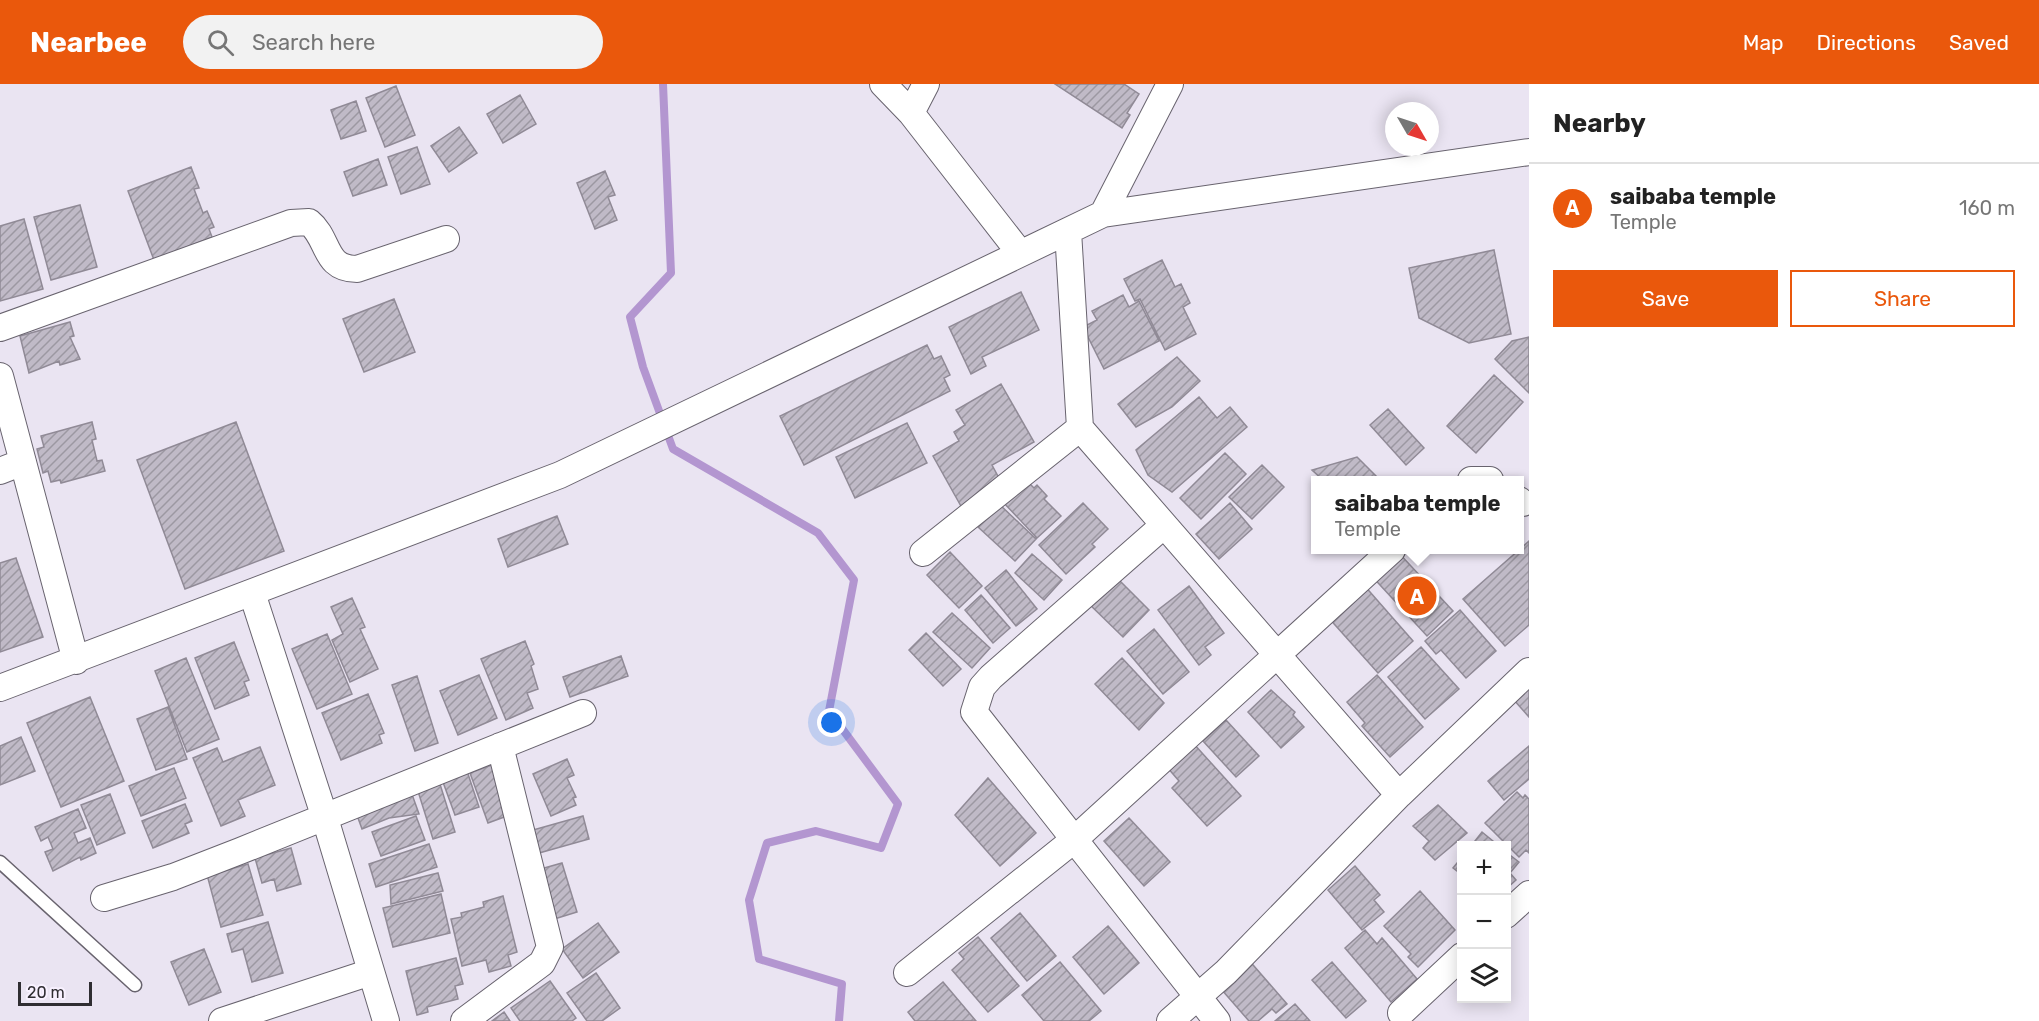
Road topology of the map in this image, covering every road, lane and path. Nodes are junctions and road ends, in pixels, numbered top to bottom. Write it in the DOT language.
graph roads {
  1 [pos="884,84"];
  2 [pos="926,84"];
  3 [pos="1169,84"];
  4 [pos="911,114"];
  5 [pos="1529,152"];
  6 [pos="1103,214"];
  7 [pos="1068,231"];
  8 [pos="446,239"];
  9 [pos="1020,253"];
  10 [pos="0,328"];
  11 [pos="0,376"];
  12 [pos="1080,428"];
  13 [pos="23,462"];
  14 [pos="0,471"];
  15 [pos="1164,525"];
  16 [pos="923,553"];
  17 [pos="1387,554"];
  18 [pos="252,593"];
  19 [pos="1277,655"];
  20 [pos="76,662"];
  21 [pos="1529,671"];
  22 [pos="0,688"];
  23 [pos="583,713"];
  24 [pos="500,746"];
  25 [pos="1400,795"];
  26 [pos="324,815"];
  27 [pos="1075,839"];
  28 [pos="0,862"];
  29 [pos="1529,894"];
  30 [pos="104,898"];
  31 [pos="1511,910"];
  32 [pos="1457,960"];
  33 [pos="371,972"];
  34 [pos="907,973"];
  35 [pos="135,986"];
  36 [pos="1197,997"];
  37 [pos="1401,1018"];
  38 [pos="222,1021"];
  39 [pos="386,1021"];
  40 [pos="464,1021"];
  41 [pos="1170,1021"];
  42 [pos="1217,1021"];
  1 -- 4 [label="street"];
  2 -- 4 [label="street"];
  3 -- 6 [label="street"];
  4 -- 9 [label="street"];
  5 -- 6 [label="street"];
  6 -- 7 [label="street"];
  7 -- 9 [label="street"];
  7 -- 12 [label="street"];
  8 -- 10 [label="street"];
  9 -- 18 [label="street"];
  11 -- 13 [label="street"];
  12 -- 15 [label="street"];
  12 -- 16 [label="street"];
  13 -- 14 [label="street"];
  13 -- 20 [label="street"];
  15 -- 19 [label="street"];
  15 -- 27 [label="street"];
  17 -- 19 [label="street"];
  18 -- 20 [label="street"];
  18 -- 26 [label="street"];
  19 -- 25 [label="street"];
  19 -- 27 [label="street"];
  20 -- 22 [label="street"];
  21 -- 25 [label="street"];
  23 -- 24 [label="street"];
  24 -- 26 [label="street"];
  24 -- 40 [label="street"];
  25 -- 36 [label="street"];
  26 -- 30 [label="street"];
  26 -- 33 [label="street"];
  27 -- 34 [label="street"];
  27 -- 36 [label="street"];
  28 -- 35 [label="lane"];
  29 -- 31 [label="street"];
  32 -- 37 [label="street"];
  33 -- 38 [label="street"];
  33 -- 39 [label="street"];
  36 -- 41 [label="street"];
  36 -- 42 [label="street"];
}
